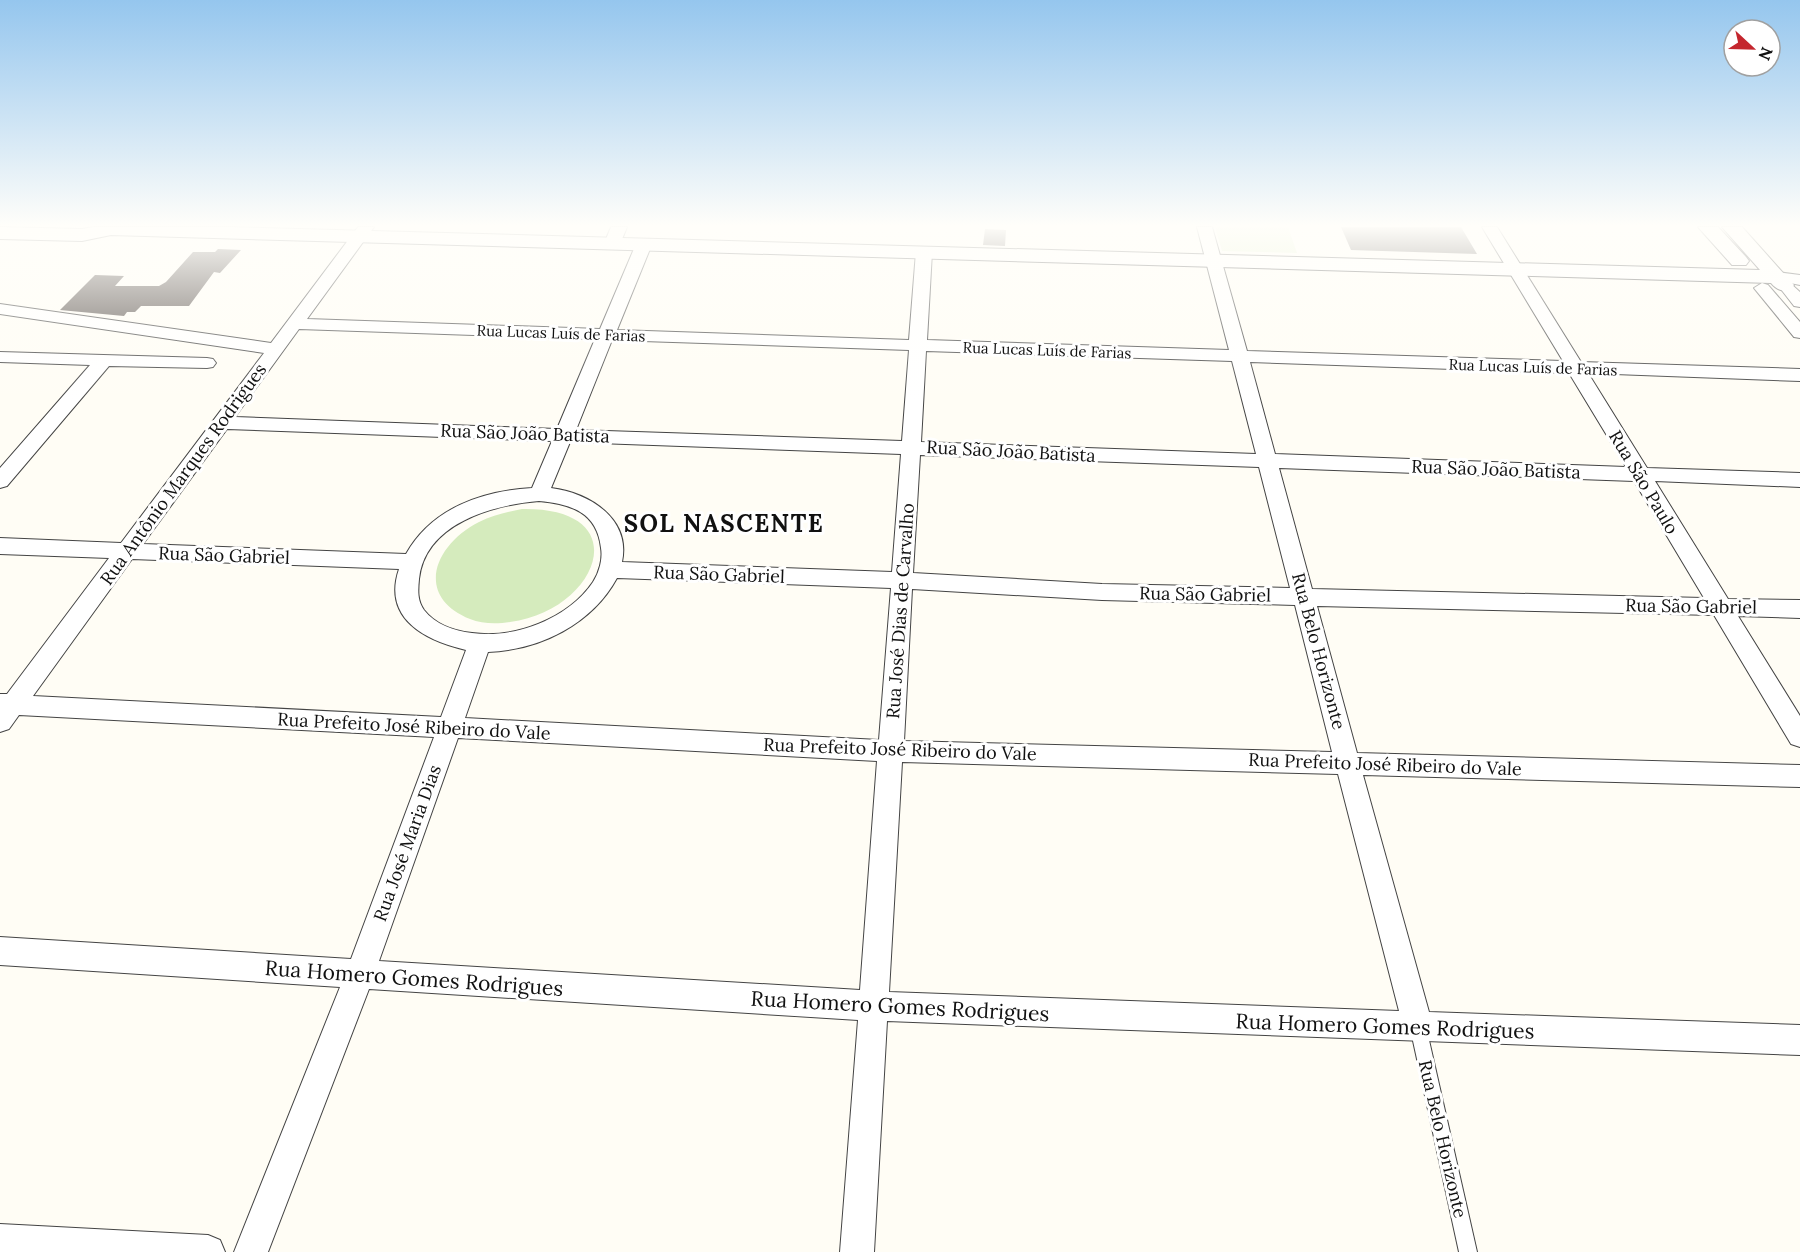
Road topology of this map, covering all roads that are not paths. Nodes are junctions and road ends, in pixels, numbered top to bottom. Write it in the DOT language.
graph roads {
  1 [pos="323,285"];
  2 [pos="626,285"];
  3 [pos="922,285"];
  4 [pos="1221,285"];
  5 [pos="1526,285"];
  6 [pos="1783,285"];
  7 [pos="0,309"];
  8 [pos="294,324"];
  9 [pos="1800,333"];
  10 [pos="606,334"];
  11 [pos="918,345"];
  12 [pos="275,349"];
  13 [pos="0,357"];
  14 [pos="1240,357"];
  15 [pos="104,360"];
  16 [pos="207,363"];
  17 [pos="1574,368"];
  18 [pos="1800,375"];
  19 [pos="221,423"];
  20 [pos="564,435"];
  21 [pos="911,447"];
  22 [pos="1268,461"];
  23 [pos="1640,474"];
  24 [pos="1800,480"];
  25 [pos="0,481"];
  26 [pos="539,494"];
  27 [pos="0,546"];
  28 [pos="126,551"];
  29 [pos="411,562"];
  30 [pos="610,570"];
  31 [pos="902,580"];
  32 [pos="1304,596"];
  33 [pos="1720,607"];
  34 [pos="1800,609"];
  35 [pos="480,644"];
  36 [pos="4,710"];
  37 [pos="449,728"];
  38 [pos="1800,737"];
  39 [pos="890,751"];
  40 [pos="1349,763"];
  41 [pos="1800,776"];
  42 [pos="0,951"];
  43 [pos="360,974"];
  44 [pos="873,1006"];
  45 [pos="1418,1027"];
  46 [pos="1800,1040"];
  47 [pos="0,1241"];
  48 [pos="154,1250"];
  49 [pos="208,1252"];
  50 [pos="250,1252"];
  51 [pos="857,1252"];
  52 [pos="1468,1252"];
  1 -- 8 [label="street, Rua Antônio Marques Rodrigues"];
  2 -- 10 [label="street"];
  3 -- 11 [label="street, Rua José Dias de Carvalho"];
  4 -- 14 [label="street, Rua Belo Horizonte"];
  5 -- 17 [label="street, Rua São Paulo"];
  6 -- 9 [label="street"];
  7 -- 12 [label="street"];
  8 -- 10 [label="street, Rua Lucas Luís de Farias"];
  8 -- 12 [label="street, Rua Antônio Marques Rodrigues"];
  10 -- 11 [label="street, Rua Lucas Luís de Farias"];
  10 -- 20 [label="street"];
  11 -- 14 [label="street, Rua Lucas Luís de Farias"];
  11 -- 21 [label="street, Rua José Dias de Carvalho"];
  12 -- 19 [label="street, Rua Antônio Marques Rodrigues"];
  13 -- 15 [label="street"];
  14 -- 17 [label="street, Rua Lucas Luís de Farias"];
  14 -- 22 [label="street, Rua Belo Horizonte"];
  15 -- 16 [label="street"];
  15 -- 25 [label="street"];
  17 -- 18 [label="street, Rua Lucas Luís de Farias"];
  17 -- 23 [label="street, Rua São Paulo"];
  19 -- 20 [label="street, Rua São João Batista"];
  19 -- 28 [label="street, Rua Antônio Marques Rodrigues"];
  20 -- 21 [label="street, Rua São João Batista"];
  20 -- 26 [label="street"];
  21 -- 22 [label="street, Rua São João Batista"];
  21 -- 31 [label="street, Rua José Dias de Carvalho"];
  22 -- 23 [label="street, Rua São João Batista"];
  22 -- 32 [label="street, Rua Belo Horizonte"];
  23 -- 24 [label="street, Rua São João Batista"];
  23 -- 33 [label="street, Rua São Paulo"];
  26 -- 29 [label="street"];
  26 -- 30 [label="street"];
  27 -- 28 [label="street, Rua São Gabriel"];
  28 -- 29 [label="street, Rua São Gabriel"];
  28 -- 36 [label="street, Rua Antônio Marques Rodrigues"];
  29 -- 35 [label="street"];
  30 -- 31 [label="street, Rua São Gabriel"];
  30 -- 35 [label="street"];
  31 -- 32 [label="street, Rua São Gabriel"];
  31 -- 39 [label="street, Rua José Dias de Carvalho"];
  32 -- 33 [label="street, Rua São Gabriel"];
  32 -- 40 [label="street, Rua Belo Horizonte"];
  33 -- 34 [label="street, Rua São Gabriel"];
  33 -- 38 [label="street, Rua São Paulo"];
  35 -- 37 [label="street, Rua José Maria Dias"];
  36 -- 37 [label="street, Rua Prefeito José Ribeiro do Vale"];
  37 -- 39 [label="street, Rua Prefeito José Ribeiro do Vale"];
  37 -- 43 [label="street, Rua José Maria Dias"];
  39 -- 40 [label="street, Rua Prefeito José Ribeiro do Vale"];
  39 -- 44 [label="street, Rua José Dias de Carvalho"];
  40 -- 41 [label="street, Rua Prefeito José Ribeiro do Vale"];
  40 -- 45 [label="street, Rua Belo Horizonte"];
  42 -- 43 [label="street, Rua Homero Gomes Rodrigues"];
  43 -- 44 [label="street, Rua Homero Gomes Rodrigues"];
  43 -- 50 [label="street, Rua José Maria Dias"];
  44 -- 45 [label="street, Rua Homero Gomes Rodrigues"];
  44 -- 51 [label="street, Rua José Dias de Carvalho"];
  45 -- 46 [label="street, Rua Homero Gomes Rodrigues"];
  45 -- 52 [label="lane, Rua Belo Horizonte"];
  47 -- 48 [label="street"];
  48 -- 49 [label="street"];
}
